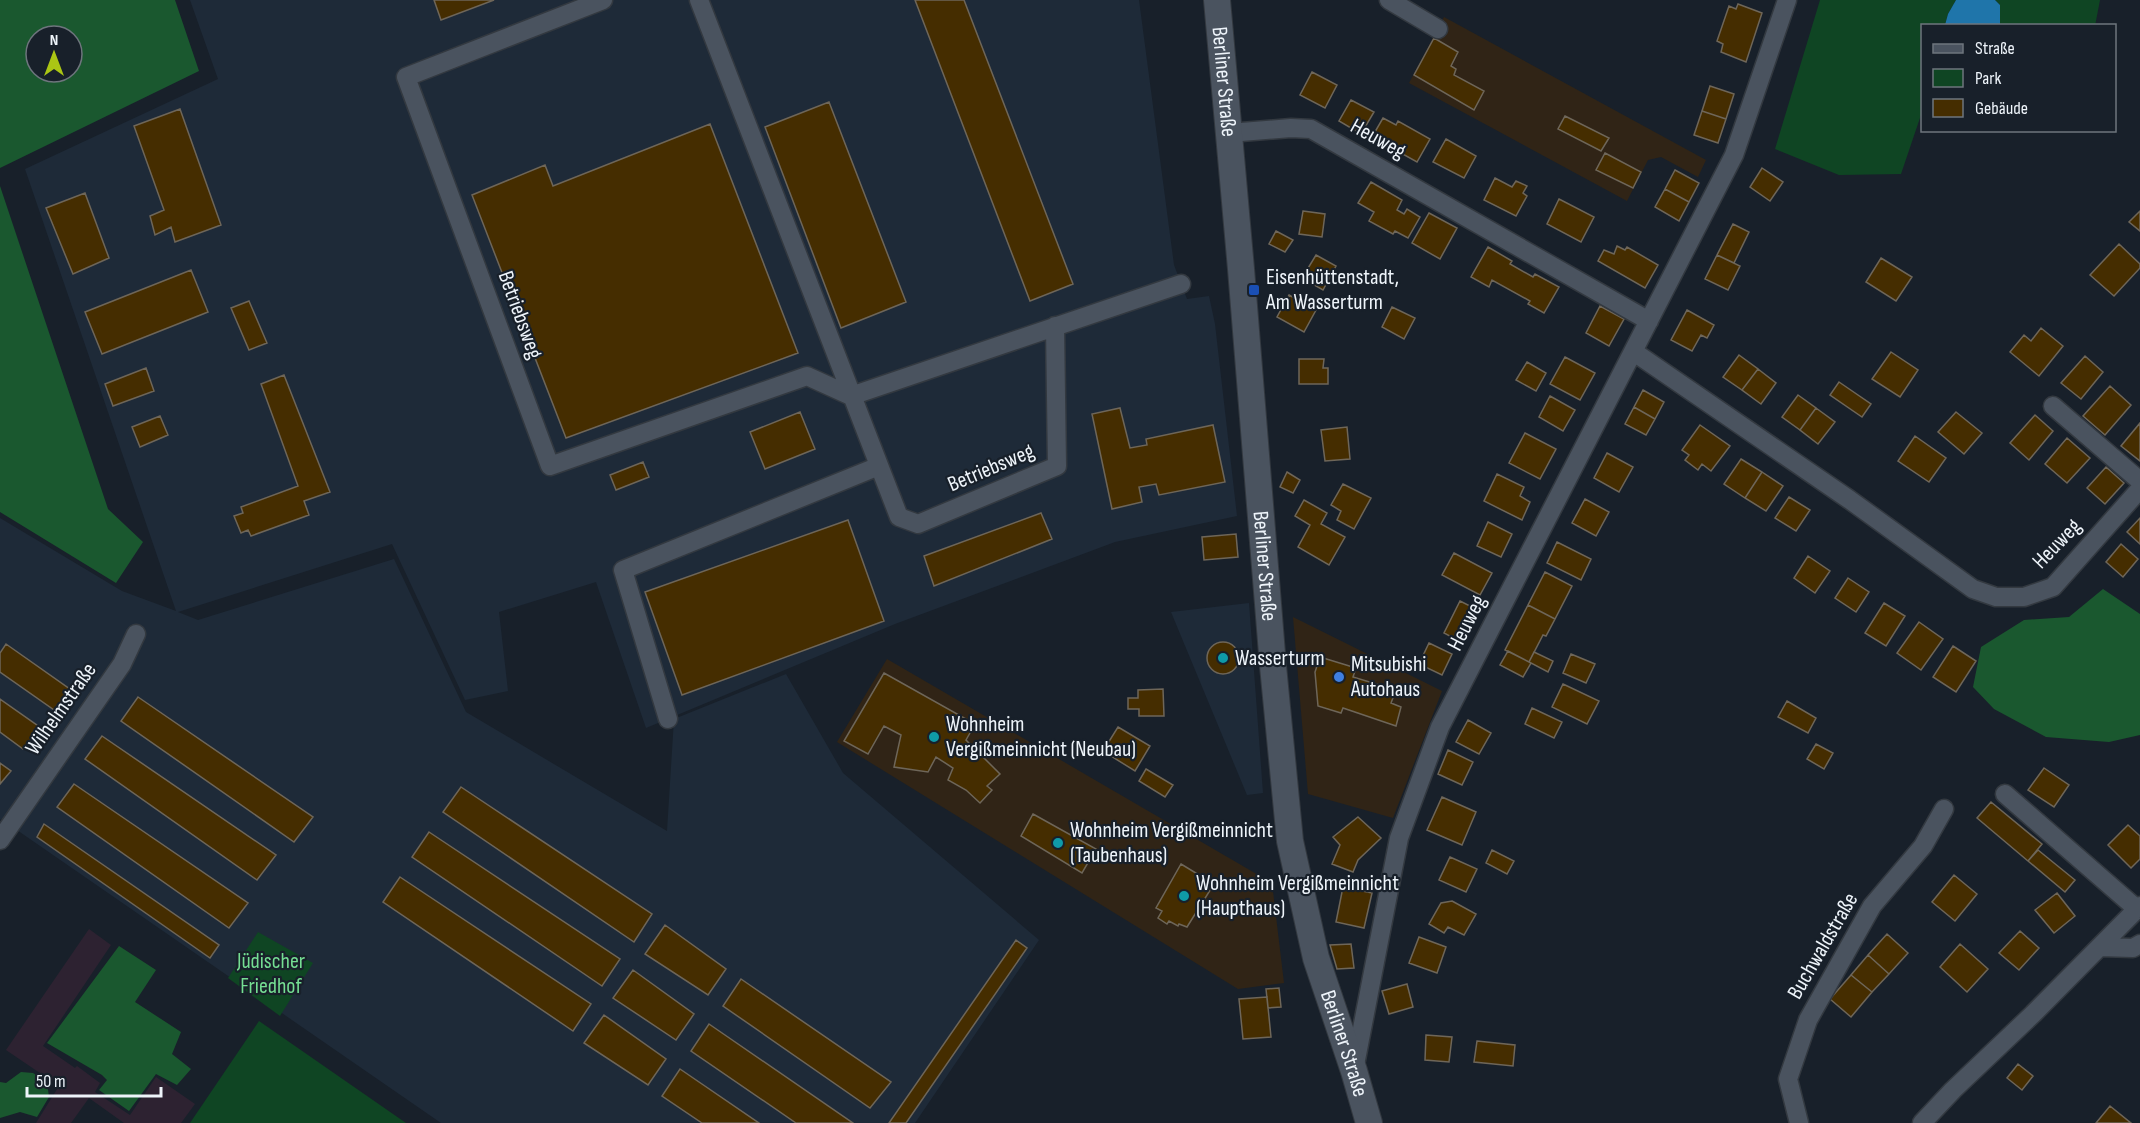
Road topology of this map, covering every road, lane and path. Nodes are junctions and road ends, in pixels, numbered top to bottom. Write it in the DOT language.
graph roads {
  1 [pos="603,0"];
  2 [pos="699,0"];
  3 [pos="1217,0"];
  4 [pos="1389,0"];
  5 [pos="1787,0"];
  6 [pos="1438,29"];
  7 [pos="1229,133"];
  8 [pos="1181,284"];
  9 [pos="1649,321"];
  10 [pos="1055,326"];
  11 [pos="1634,352"];
  12 [pos="851,396"];
  13 [pos="2054,406"];
  14 [pos="879,466"];
  15 [pos="2140,481"];
  16 [pos="2140,489"];
  17 [pos="136,634"];
  18 [pos="668,719"];
  19 [pos="2005,794"];
  20 [pos="1944,809"];
  21 [pos="0,840"];
  22 [pos="2138,908"];
  23 [pos="2140,944"];
  24 [pos="2100,947"];
  25 [pos="1354,1071"];
  26 [pos="1369,1123"];
  27 [pos="1799,1123"];
  28 [pos="1922,1123"];
  1 -- 12 [label="street, Betriebsweg"];
  2 -- 12 [label="street, Betriebsweg"];
  3 -- 7 [label="main road, Berliner Straße"];
  4 -- 6 [label="street"];
  5 -- 9 [label="street, Heuweg"];
  7 -- 9 [label="street, Heuweg"];
  7 -- 25 [label="main road, Berliner Straße"];
  8 -- 10 [label="street"];
  9 -- 11 [label="street, Heuweg"];
  10 -- 12 [label="street"];
  10 -- 14 [label="street, Betriebsweg"];
  11 -- 16 [label="street, Heuweg"];
  11 -- 25 [label="street, Heuweg"];
  12 -- 14 [label="street, Betriebsweg"];
  13 -- 15 [label="street"];
  14 -- 18 [label="street"];
  17 -- 21 [label="street, Wilhelmstraße"];
  19 -- 22 [label="street"];
  20 -- 27 [label="street, Buchwaldstraße"];
  22 -- 24 [label="street"];
  23 -- 24 [label="street"];
  24 -- 28 [label="street"];
  25 -- 26 [label="main road, Berliner Straße"];
}
